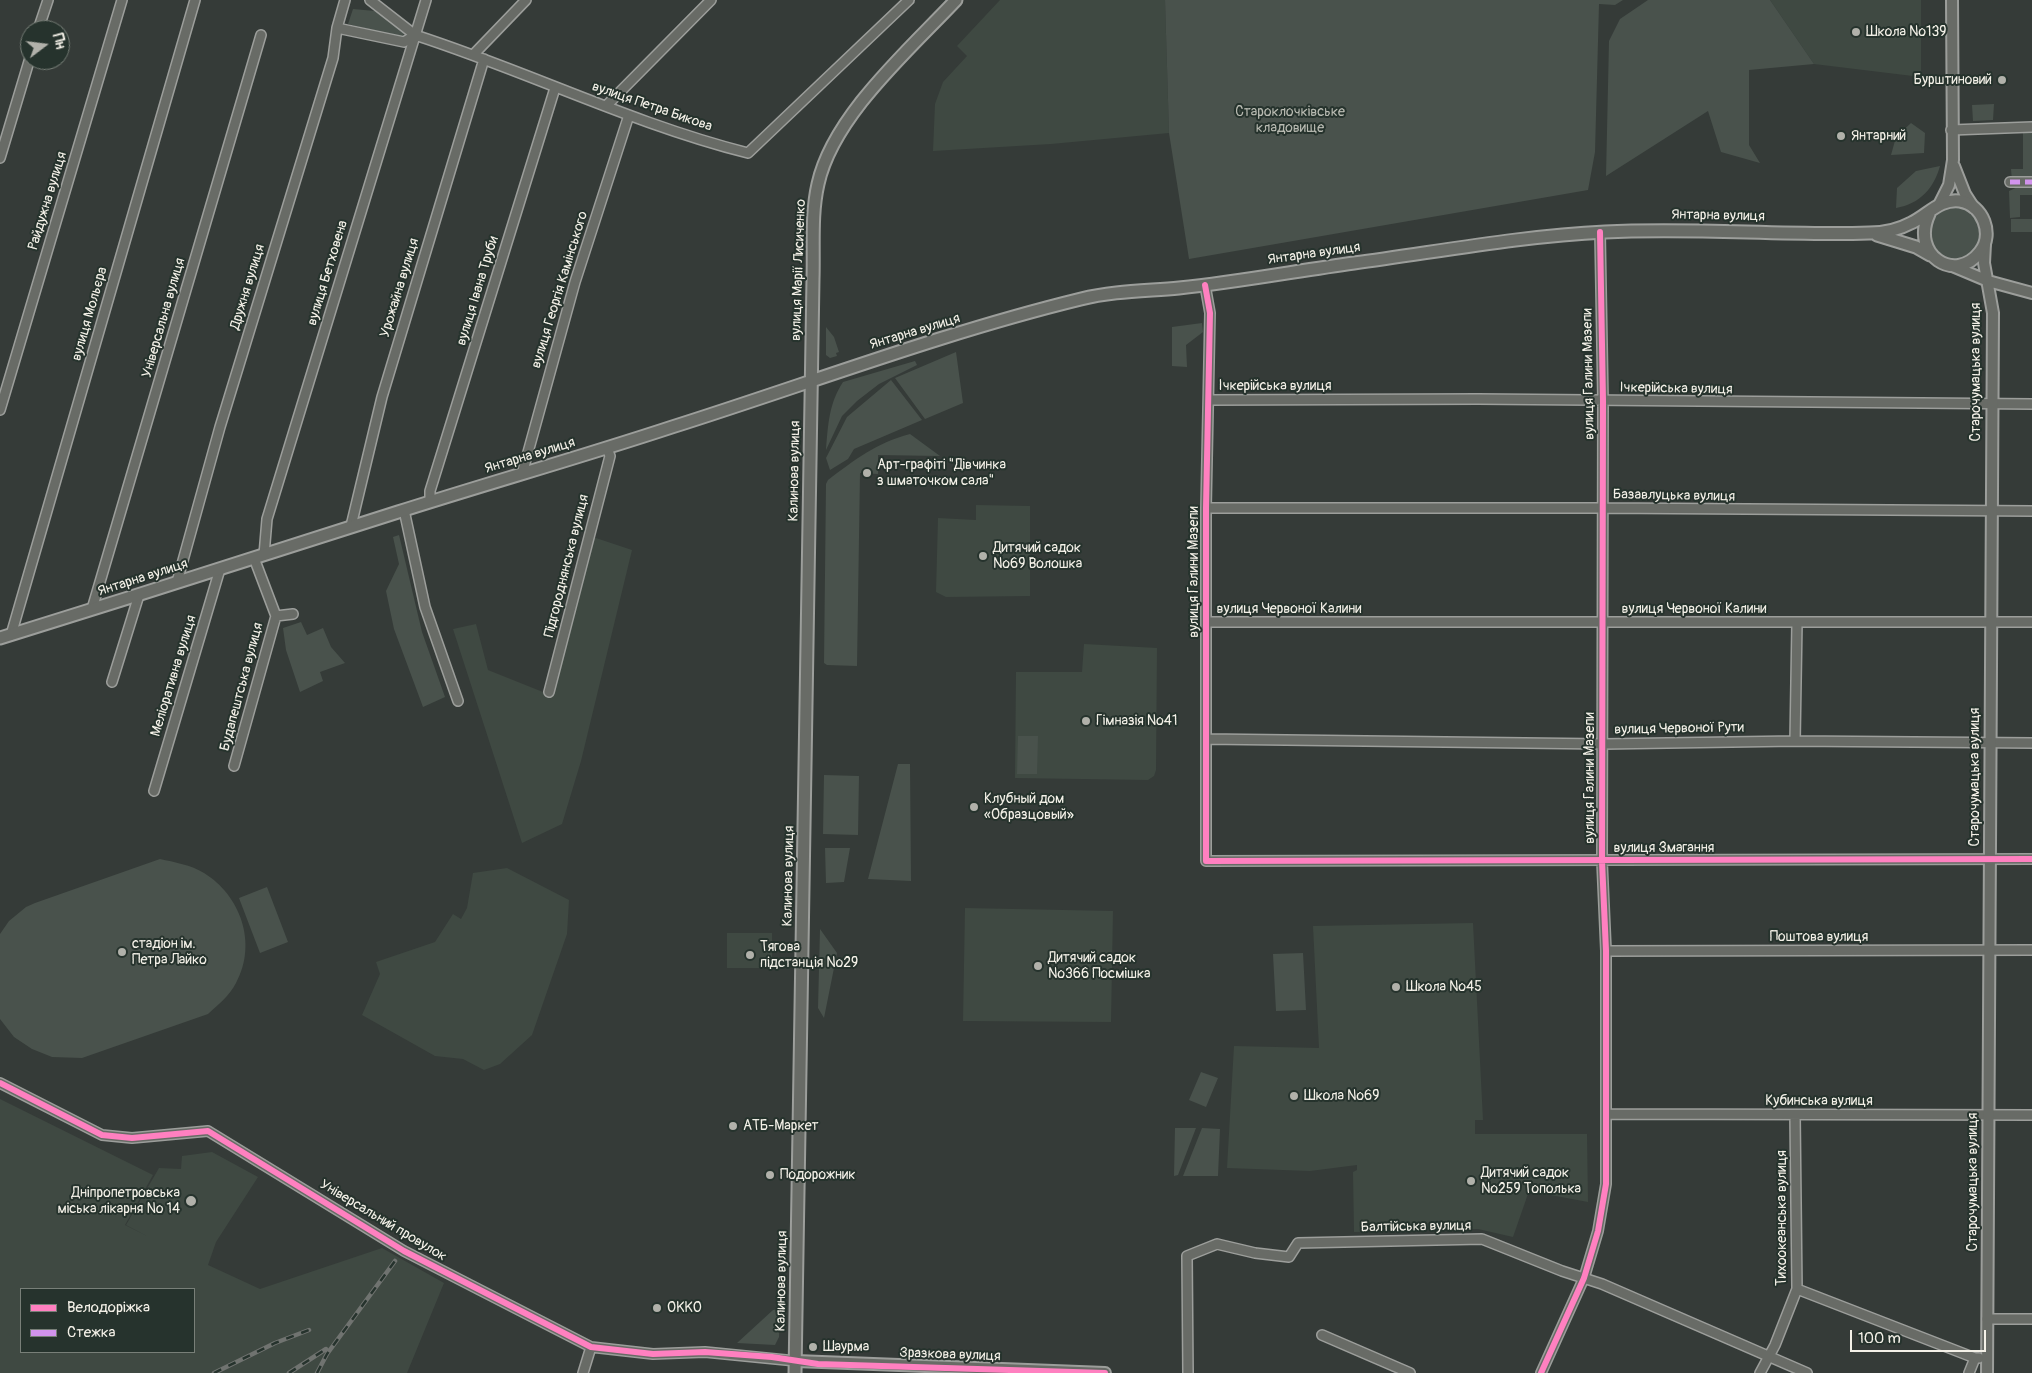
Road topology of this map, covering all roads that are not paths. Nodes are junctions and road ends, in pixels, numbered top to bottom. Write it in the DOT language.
graph roads {
  1 [pos="48,0"];
  2 [pos="122,0"];
  3 [pos="195,0"];
  4 [pos="346,0"];
  5 [pos="370,0"];
  6 [pos="426,0"];
  7 [pos="526,0"];
  8 [pos="711,0"];
  9 [pos="909,0"];
  10 [pos="956,0"];
  11 [pos="1952,0"];
  12 [pos="41,20"];
  13 [pos="337,28"];
  14 [pos="261,35"];
  15 [pos="415,35"];
  16 [pos="474,54"];
  17 [pos="484,59"];
  18 [pos="26,70"];
  19 [pos="555,88"];
  20 [pos="606,106"];
  21 [pos="629,115"];
  22 [pos="2032,126"];
  23 [pos="1951,130"];
  24 [pos="0,158"];
  25 [pos="1953,160"];
  26 [pos="2010,182"];
  27 [pos="2032,182"];
  28 [pos="1939,205"];
  29 [pos="1974,208"];
  30 [pos="1929,214"];
  31 [pos="1600,232"];
  32 [pos="1873,233"];
  33 [pos="1985,242"];
  34 [pos="1932,256"];
  35 [pos="1948,264"];
  36 [pos="1988,281"];
  37 [pos="1205,284"];
  38 [pos="2032,293"];
  39 [pos="811,380"];
  40 [pos="1209,400"];
  41 [pos="1603,401"];
  42 [pos="1992,404"];
  43 [pos="2032,404"];
  44 [pos="0,410"];
  45 [pos="607,448"];
  46 [pos="522,474"];
  47 [pos="430,502"];
  48 [pos="1206,508"];
  49 [pos="1603,508"];
  50 [pos="404,510"];
  51 [pos="1991,511"];
  52 [pos="2032,512"];
  53 [pos="351,526"];
  54 [pos="259,556"];
  55 [pos="220,569"];
  56 [pos="177,582"];
  57 [pos="139,595"];
  58 [pos="92,610"];
  59 [pos="293,614"];
  60 [pos="276,616"];
  61 [pos="1206,622"];
  62 [pos="1797,622"];
  63 [pos="1990,622"];
  64 [pos="2032,622"];
  65 [pos="1602,623"];
  66 [pos="5,637"];
  67 [pos="112,682"];
  68 [pos="549,692"];
  69 [pos="458,701"];
  70 [pos="1206,740"];
  71 [pos="1794,741"];
  72 [pos="1990,743"];
  73 [pos="2032,743"];
  74 [pos="1604,744"];
  75 [pos="234,766"];
  76 [pos="154,791"];
  77 [pos="1989,859"];
  78 [pos="2032,859"];
  79 [pos="1206,861"];
  80 [pos="1602,861"];
  81 [pos="1989,950"];
  82 [pos="2032,950"];
  83 [pos="1606,951"];
  84 [pos="0,1083"];
  85 [pos="1606,1114"];
  86 [pos="1795,1115"];
  87 [pos="1988,1115"];
  88 [pos="2032,1115"];
  89 [pos="1584,1278"];
  90 [pos="1797,1289"];
  91 [pos="1988,1319"];
  92 [pos="2032,1319"];
  93 [pos="1322,1335"];
  94 [pos="591,1347"];
  95 [pos="1769,1356"];
  96 [pos="1975,1358"];
  97 [pos="1987,1358"];
  98 [pos="796,1361"];
  99 [pos="583,1373"];
  100 [pos="795,1373"];
  101 [pos="1105,1373"];
  102 [pos="1188,1373"];
  103 [pos="1410,1373"];
  104 [pos="1541,1373"];
  105 [pos="1760,1373"];
  106 [pos="1807,1373"];
  107 [pos="1969,1373"];
  108 [pos="1987,1373"];
  1 -- 12 [label="street"];
  2 -- 44 [label="street, Райдужна вулиця"];
  3 -- 66 [label="street, вулиця Мольєра"];
  4 -- 13 [label="street, Дружня вулиця"];
  5 -- 15 [label="street"];
  6 -- 15 [label="street, вулиця Бетховена"];
  7 -- 16 [label="street"];
  8 -- 20 [label="street"];
  9 -- 21 [label="street, вулиця Петра Бикова"];
  10 -- 39 [label="main road, вулиця Марії Лисиченко"];
  11 -- 23 [label="street, Старочумацька вулиця"];
  13 -- 15 [label="street, вулиця Петра Бикова"];
  13 -- 56 [label="street, Дружня вулиця"];
  14 -- 58 [label="street, Універсальна вулиця"];
  15 -- 16 [label="street, вулиця Петра Бикова"];
  15 -- 54 [label="street, вулиця Бетховена"];
  16 -- 17 [label="street, вулиця Петра Бикова"];
  17 -- 19 [label="street, вулиця Петра Бикова"];
  17 -- 53 [label="street, Урожайна вулиця"];
  18 -- 24 [label="street"];
  19 -- 20 [label="street, вулиця Петра Бикова"];
  19 -- 47 [label="street, вулиця Івана Труби"];
  20 -- 21 [label="street, вулиця Петра Бикова"];
  21 -- 46 [label="street, вулиця Георгія Камінського"];
  22 -- 23 [label="street"];
  23 -- 25 [label="street, Старочумацька вулиця"];
  25 -- 28 [label="street, Старочумацька вулиця"];
  25 -- 29 [label="street, Старочумацька вулиця"];
  26 -- 27 [label="street"];
  28 -- 29 [label="main road"];
  28 -- 30 [label="main road, Старочумацька вулиця"];
  29 -- 33 [label="main road, Старочумацька вулиця"];
  30 -- 32 [label="main road, Янтарна вулиця"];
  30 -- 34 [label="main road"];
  31 -- 32 [label="main road, Янтарна вулиця"];
  31 -- 37 [label="main road, Янтарна вулиця"];
  31 -- 41 [label="street, вулиця Галини Мазепи"];
  32 -- 34 [label="main road, Янтарна вулиця"];
  33 -- 35 [label="main road"];
  33 -- 36 [label="street, Старочумацька вулиця"];
  34 -- 35 [label="main road"];
  35 -- 36 [label="street"];
  36 -- 38 [label="street"];
  36 -- 42 [label="street, Старочумацька вулиця"];
  37 -- 39 [label="main road, Янтарна вулиця"];
  37 -- 40 [label="street, вулиця Галини Мазепи"];
  39 -- 45 [label="main road, Янтарна вулиця"];
  39 -- 98 [label="main road, Калинова вулиця"];
  40 -- 41 [label="street, Ічкерійська вулиця"];
  40 -- 48 [label="street, вулиця Галини Мазепи"];
  41 -- 42 [label="street, Ічкерійська вулиця"];
  41 -- 49 [label="street, вулиця Галини Мазепи"];
  42 -- 43 [label="street, Ічкерійська вулиця"];
  42 -- 51 [label="street, Старочумацька вулиця"];
  45 -- 46 [label="main road, Янтарна вулиця"];
  45 -- 68 [label="street, Підгороднянська вулиця"];
  46 -- 47 [label="main road, Янтарна вулиця"];
  47 -- 50 [label="main road, Янтарна вулиця"];
  48 -- 49 [label="street, Базавлуцька вулиця"];
  48 -- 61 [label="street, вулиця Галини Мазепи"];
  49 -- 51 [label="street, Базавлуцька вулиця"];
  49 -- 65 [label="street, вулиця Галини Мазепи"];
  50 -- 53 [label="main road, Янтарна вулиця"];
  50 -- 69 [label="street"];
  51 -- 52 [label="street, Базавлуцька вулиця"];
  51 -- 63 [label="street, Старочумацька вулиця"];
  53 -- 54 [label="main road, Янтарна вулиця"];
  54 -- 55 [label="main road, Янтарна вулиця"];
  54 -- 60 [label="street, Будапештська вулиця"];
  55 -- 56 [label="main road, Янтарна вулиця"];
  55 -- 76 [label="street, Меліоративна вулиця"];
  56 -- 57 [label="main road, Янтарна вулиця"];
  57 -- 58 [label="main road, Янтарна вулиця"];
  57 -- 67 [label="street"];
  58 -- 66 [label="main road, Янтарна вулиця"];
  59 -- 60 [label="street, Будапештська вулиця"];
  60 -- 75 [label="street, Будапештська вулиця"];
  61 -- 65 [label="street, вулиця Червоної Калини"];
  61 -- 70 [label="street, вулиця Галини Мазепи"];
  62 -- 63 [label="street, вулиця Червоної Калини"];
  62 -- 65 [label="street, вулиця Червоної Калини"];
  62 -- 71 [label="street"];
  63 -- 64 [label="street, вулиця Червоної Калини"];
  63 -- 72 [label="street, Старочумацька вулиця"];
  65 -- 74 [label="street, вулиця Галини Мазепи"];
  70 -- 74 [label="street, вулиця Червоної Рути"];
  70 -- 79 [label="street, вулиця Галини Мазепи"];
  71 -- 72 [label="street, вулиця Червоної Рути"];
  71 -- 74 [label="street, вулиця Червоної Рути"];
  72 -- 73 [label="street, вулиця Червоної Рути"];
  72 -- 77 [label="street, Старочумацька вулиця"];
  74 -- 80 [label="street, вулиця Галини Мазепи"];
  77 -- 78 [label="street, вулиця Змагання"];
  77 -- 80 [label="street, вулиця Змагання"];
  77 -- 81 [label="street, Старочумацька вулиця"];
  79 -- 80 [label="street, вулиця Змагання"];
  80 -- 83 [label="street, вулиця Галини Мазепи"];
  81 -- 82 [label="street, Поштова вулиця"];
  81 -- 83 [label="street, Поштова вулиця"];
  81 -- 87 [label="street, Старочумацька вулиця"];
  83 -- 85 [label="street, вулиця Галини Мазепи"];
  84 -- 94 [label="street, Універсальний провулок"];
  85 -- 86 [label="street, Кубинська вулиця"];
  85 -- 89 [label="street, вулиця Галини Мазепи"];
  86 -- 87 [label="street, Кубинська вулиця"];
  86 -- 90 [label="street, Тихоокеанська вулиця"];
  87 -- 88 [label="street, Кубинська вулиця"];
  87 -- 91 [label="street, Старочумацька вулиця"];
  89 -- 95 [label="street, Балтійська вулиця"];
  89 -- 102 [label="street, Балтійська вулиця"];
  89 -- 104 [label="street, вулиця Галини Мазепи"];
  90 -- 95 [label="street, Тихоокеанська вулиця"];
  90 -- 96 [label="street"];
  91 -- 92 [label="street"];
  91 -- 97 [label="street, Старочумацька вулиця"];
  93 -- 103 [label="street"];
  94 -- 98 [label="street, Універсальний провулок"];
  94 -- 99 [label="street"];
  95 -- 105 [label="street, Тихоокеанська вулиця"];
  95 -- 106 [label="street, Балтійська вулиця"];
  96 -- 97 [label="street"];
  96 -- 107 [label="street"];
  97 -- 108 [label="street, Старочумацька вулиця"];
  98 -- 100 [label="main road, Калинова вулиця"];
  98 -- 101 [label="street, Зразкова вулиця"];
}
